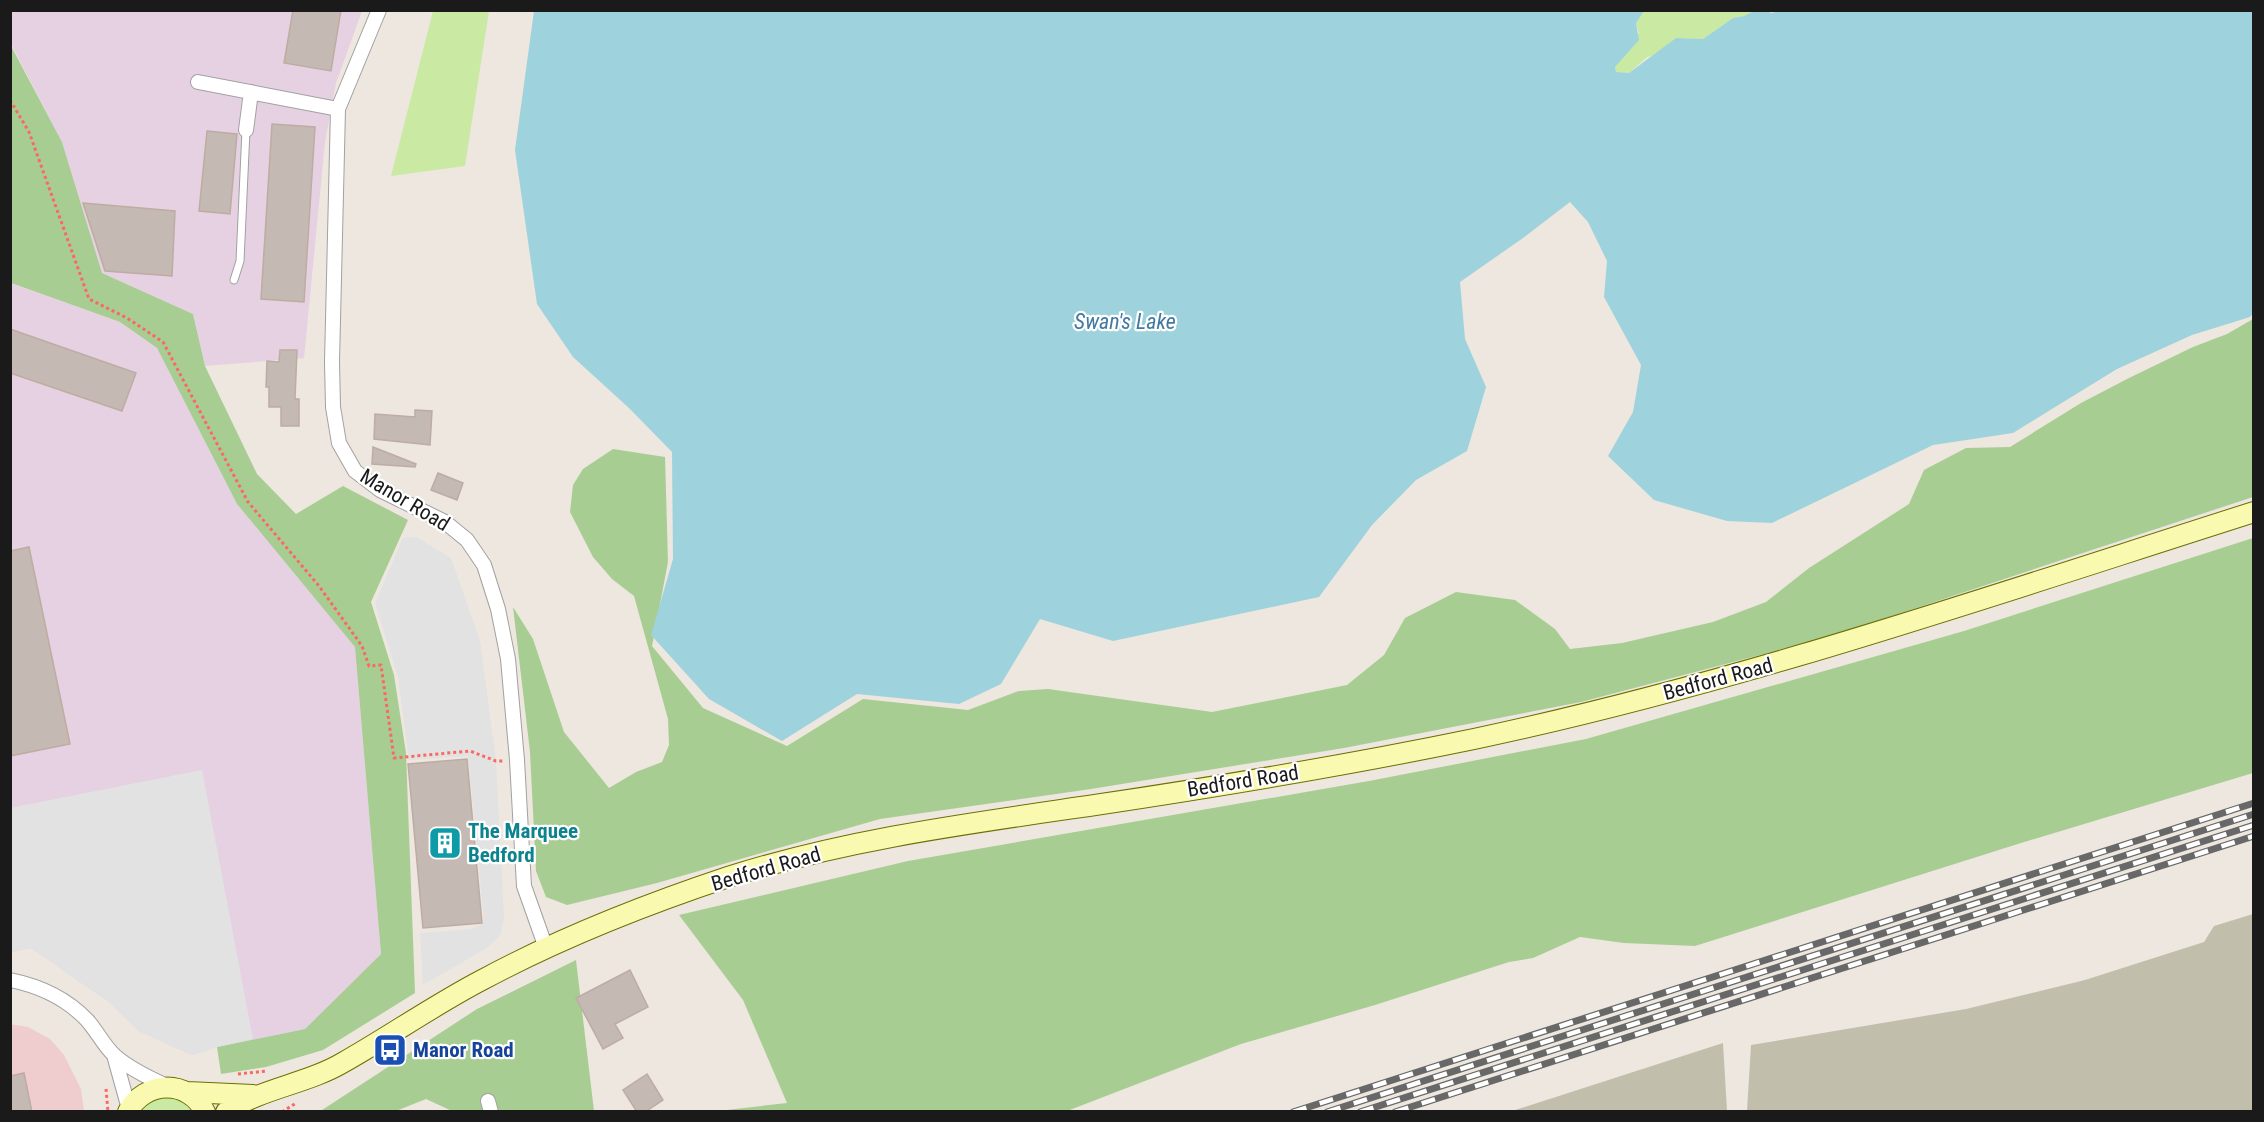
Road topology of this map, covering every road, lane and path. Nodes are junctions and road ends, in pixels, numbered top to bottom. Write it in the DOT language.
graph roads {
  1 [pos="379,10"];
  2 [pos="198,82"];
  3 [pos="251,92"];
  4 [pos="10,100"];
  5 [pos="338,109"];
  6 [pos="246,130"];
  7 [pos="234,280"];
  8 [pos="2253,512"];
  9 [pos="496,761"];
  10 [pos="546,948"];
  11 [pos="10,980"];
  12 [pos="114,1056"];
  13 [pos="270,1071"];
  14 [pos="230,1075"];
  15 [pos="167,1086"];
  16 [pos="111,1088"];
  17 [pos="187,1092"];
  18 [pos="256,1095"];
  19 [pos="129,1110"];
  20 [pos="108,1112"];
  21 [pos="205,1112"];
  22 [pos="226,1112"];
  1 -- 5 [label="street, Manor Road"];
  2 -- 3 [label="street"];
  3 -- 5 [label="street"];
  3 -- 6 [label="street"];
  4 -- 9 [label="path"];
  5 -- 10 [label="street, Manor Road"];
  6 -- 7 [label="lane"];
  8 -- 10 [label="main road, Bedford Road"];
  10 -- 18 [label="main road, Bedford Road"];
  11 -- 12 [label="street"];
  12 -- 15 [label="street"];
  12 -- 19 [label="street"];
  13 -- 14 [label="path"];
  15 -- 17 [label="main road, Bedford Road"];
  15 -- 19 [label="main road"];
  16 -- 20 [label="path"];
  17 -- 18 [label="main road, Bedford Road"];
  17 -- 21 [label="main road"];
  18 -- 22 [label="main road, Bedford Road"];
}
